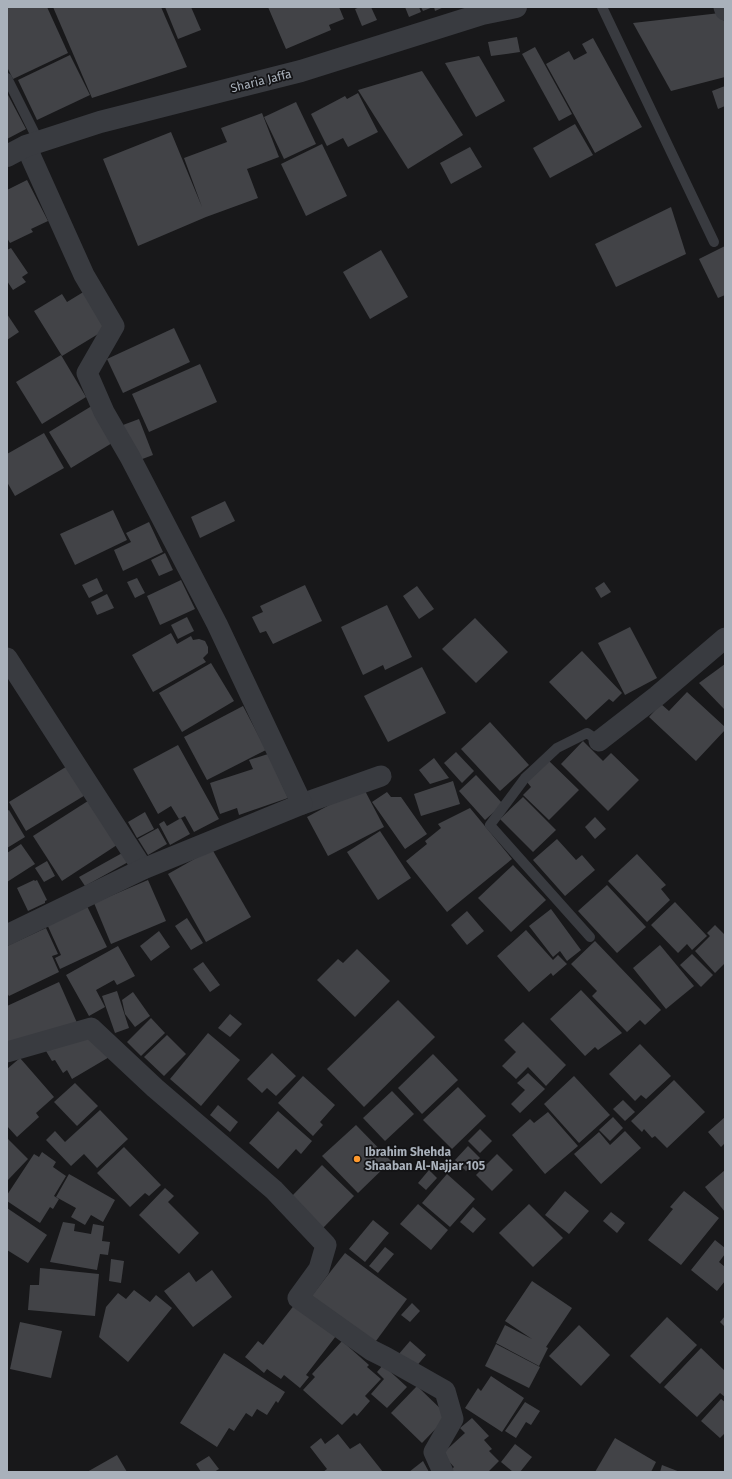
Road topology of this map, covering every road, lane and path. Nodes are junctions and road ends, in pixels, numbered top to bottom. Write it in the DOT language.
graph roads {
  1 [pos="516,7"];
  2 [pos="602,7"];
  3 [pos="724,7"];
  4 [pos="725,10"];
  5 [pos="7,78"];
  6 [pos="24,148"];
  7 [pos="714,242"];
  8 [pos="725,638"];
  9 [pos="7,658"];
  10 [pos="600,741"];
  11 [pos="381,776"];
  12 [pos="302,804"];
  13 [pos="144,870"];
  14 [pos="7,935"];
  15 [pos="590,937"];
  16 [pos="7,1052"];
  17 [pos="443,1472"];
  1 -- 6 [label="street, Sharia Jaffa"];
  2 -- 7 [label="lane"];
  3 -- 4 [label="street"];
  5 -- 6 [label="lane"];
  6 -- 12 [label="street"];
  8 -- 10 [label="street"];
  9 -- 13 [label="street"];
  10 -- 15 [label="lane"];
  11 -- 12 [label="street"];
  12 -- 13 [label="street"];
  13 -- 14 [label="street"];
  16 -- 17 [label="street"];
}
